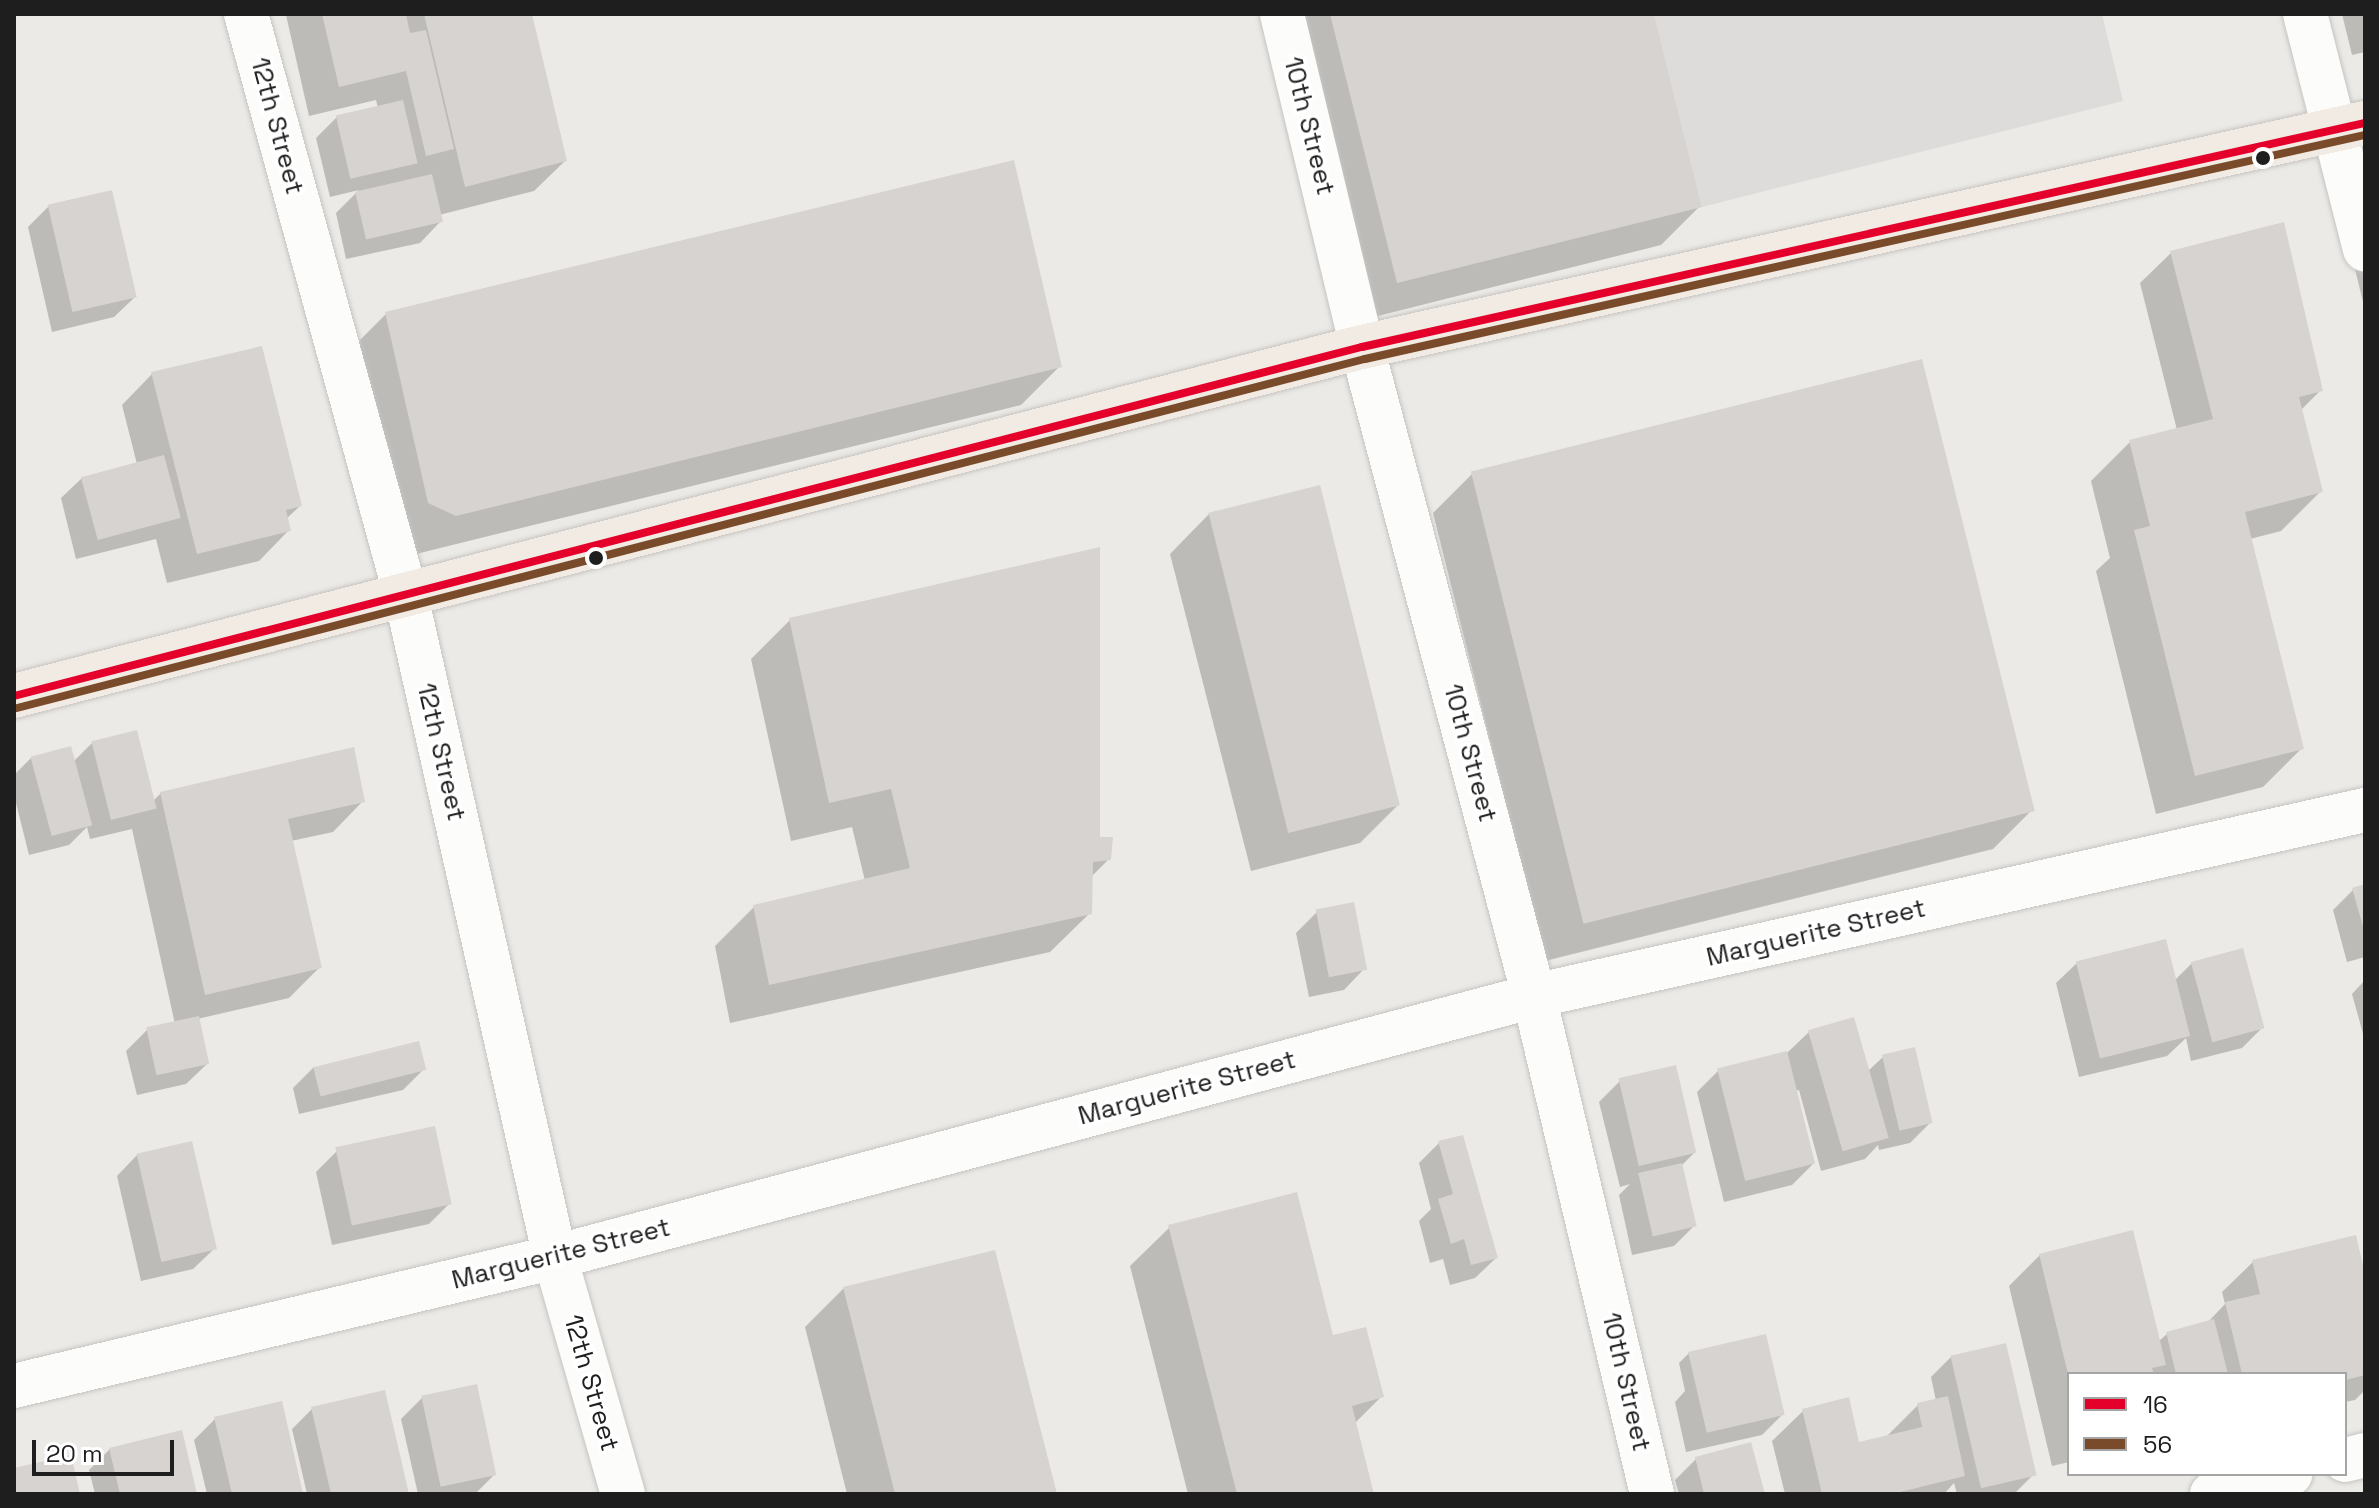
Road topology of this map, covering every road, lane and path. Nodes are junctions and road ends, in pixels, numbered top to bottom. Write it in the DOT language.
graph roads {
  1 [pos="246,14"];
  2 [pos="1282,14"];
  3 [pos="2305,14"];
  4 [pos="2350,127"];
  5 [pos="2365,249"];
  6 [pos="1362,347"];
  7 [pos="406,596"];
  8 [pos="14,696"];
  9 [pos="2365,810"];
  10 [pos="1534,996"];
  11 [pos="555,1257"];
  12 [pos="14,1386"];
  13 [pos="2282,1476"];
  14 [pos="623,1494"];
  15 [pos="1652,1494"];
  16 [pos="2212,1494"];
  1 -- 7 [label="street, 12th Street"];
  2 -- 6 [label="street, 10th Street"];
  3 -- 4 [label="street"];
  4 -- 5 [label="street"];
  4 -- 6 [label="main road"];
  6 -- 7 [label="main road"];
  6 -- 10 [label="street, 10th Street"];
  7 -- 8 [label="main road"];
  7 -- 11 [label="street, 12th Street"];
  9 -- 10 [label="street, Marguerite Street"];
  10 -- 11 [label="street, Marguerite Street"];
  10 -- 15 [label="street, 10th Street"];
  11 -- 12 [label="street, Marguerite Street"];
  11 -- 14 [label="street, 12th Street"];
  13 -- 16 [label="street"];
}
